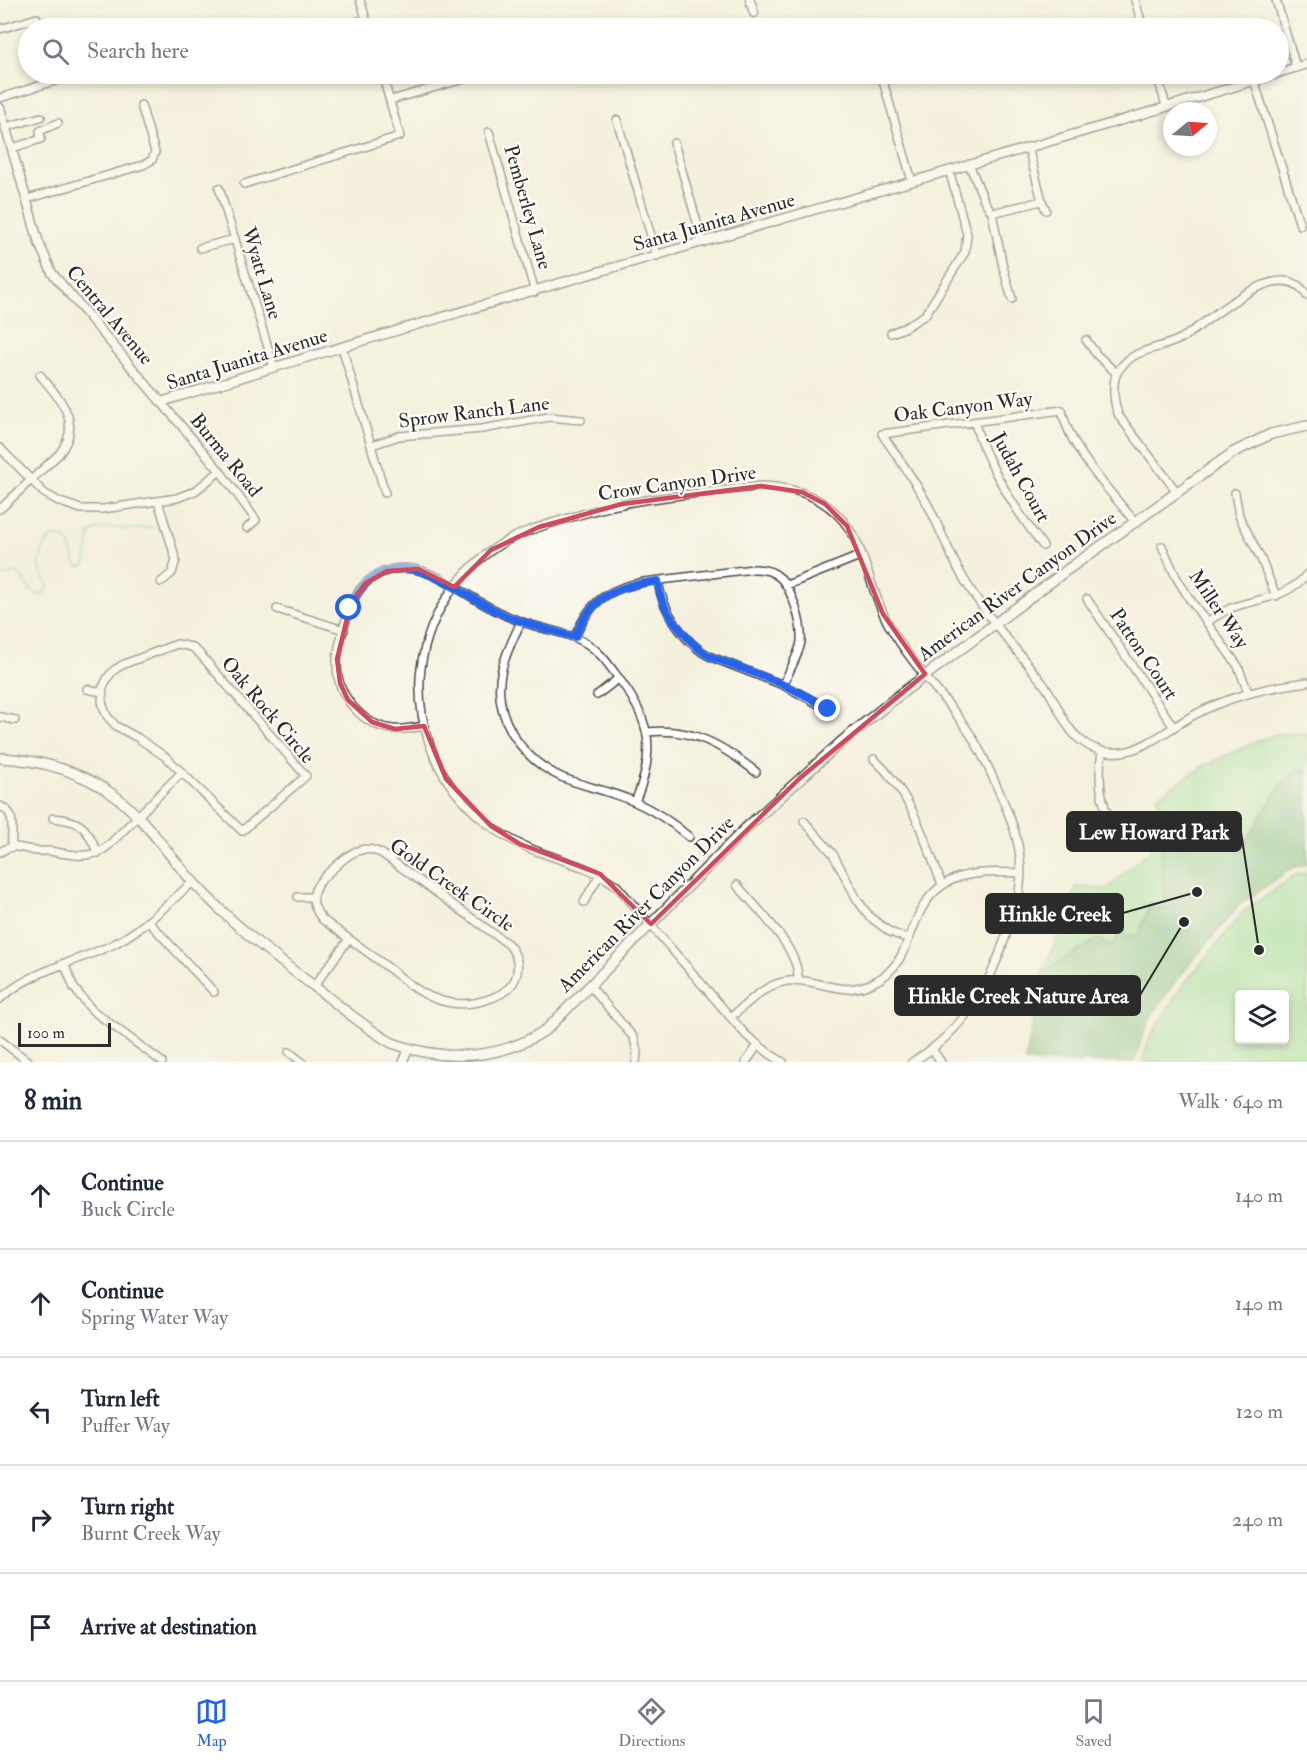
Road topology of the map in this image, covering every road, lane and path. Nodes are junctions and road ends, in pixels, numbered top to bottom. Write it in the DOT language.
graph roads {
  1 [pos="360,0"];
  2 [pos="750,0"];
  3 [pos="1135,0"];
  4 [pos="1276,0"];
  5 [pos="754,13"];
  6 [pos="366,18"];
  7 [pos="1140,18"];
  8 [pos="1281,18"];
  9 [pos="18,24"];
  10 [pos="0,29"];
  11 [pos="1289,44"];
  12 [pos="1307,64"];
  13 [pos="1296,67"];
  14 [pos="1289,69"];
  15 [pos="45,84"];
  16 [pos="385,84"];
  17 [pos="447,84"];
  18 [pos="884,84"];
  19 [pos="1160,84"];
  20 [pos="1240,84"];
  21 [pos="1255,84"];
  22 [pos="0,98"];
  23 [pos="391,100"];
  24 [pos="1165,102"];
  25 [pos="1180,102"];
  26 [pos="141,105"];
  27 [pos="1163,107"];
  28 [pos="0,108"];
  29 [pos="40,117"];
  30 [pos="617,120"];
  31 [pos="58,123"];
  32 [pos="6,127"];
  33 [pos="489,132"];
  34 [pos="674,143"];
  35 [pos="1028,147"];
  36 [pos="12,148"];
  37 [pos="969,164"];
  38 [pos="949,170"];
  39 [pos="912,181"];
  40 [pos="244,184"];
  41 [pos="219,188"];
  42 [pos="27,200"];
  43 [pos="1042,201"];
  44 [pos="1046,210"];
  45 [pos="992,213"];
  46 [pos="1300,225"];
  47 [pos="235,239"];
  48 [pos="703,243"];
  49 [pos="200,248"];
  50 [pos="657,256"];
  51 [pos="535,292"];
  52 [pos="1307,296"];
  53 [pos="1011,299"];
  54 [pos="891,333"];
  55 [pos="1086,340"];
  56 [pos="342,347"];
  57 [pos="274,367"];
  58 [pos="1116,373"];
  59 [pos="40,375"];
  60 [pos="161,402"];
  61 [pos="581,420"];
  62 [pos="975,422"];
  63 [pos="1307,426"];
  64 [pos="372,445"];
  65 [pos="0,448"];
  66 [pos="220,471"];
  67 [pos="30,481"];
  68 [pos="1177,492"];
  69 [pos="384,493"];
  70 [pos="1235,493"];
  71 [pos="158,501"];
  72 [pos="0,509"];
  73 [pos="1136,523"];
  74 [pos="247,528"];
  75 [pos="1043,546"];
  76 [pos="1162,546"];
  77 [pos="862,555"];
  78 [pos="1307,574"];
  79 [pos="658,581"];
  80 [pos="161,582"];
  81 [pos="787,585"];
  82 [pos="454,587"];
  83 [pos="1276,596"];
  84 [pos="1087,599"];
  85 [pos="277,609"];
  86 [pos="521,622"];
  87 [pos="1207,622"];
  88 [pos="995,623"];
  89 [pos="344,630"];
  90 [pos="575,637"];
  91 [pos="925,674"];
  92 [pos="619,678"];
  93 [pos="1307,682"];
  94 [pos="783,685"];
  95 [pos="87,689"];
  96 [pos="102,692"];
  97 [pos="1248,692"];
  98 [pos="597,695"];
  99 [pos="828,709"];
  100 [pos="0,717"];
  101 [pos="15,720"];
  102 [pos="424,726"];
  103 [pos="1173,726"];
  104 [pos="647,732"];
  105 [pos="1102,751"];
  106 [pos="0,758"];
  107 [pos="874,759"];
  108 [pos="182,772"];
  109 [pos="756,772"];
  110 [pos="634,802"];
  111 [pos="0,806"];
  112 [pos="138,816"];
  113 [pos="53,818"];
  114 [pos="1108,818"];
  115 [pos="804,821"];
  116 [pos="689,837"];
  117 [pos="12,846"];
  118 [pos="0,852"];
  119 [pos="98,853"];
  120 [pos="1021,873"];
  121 [pos="600,874"];
  122 [pos="193,882"];
  123 [pos="736,885"];
  124 [pos="942,885"];
  125 [pos="298,897"];
  126 [pos="314,897"];
  127 [pos="584,902"];
  128 [pos="148,921"];
  129 [pos="651,924"];
  130 [pos="349,939"];
  131 [pos="909,939"];
  132 [pos="64,963"];
  133 [pos="798,980"];
  134 [pos="314,986"];
  135 [pos="590,986"];
  136 [pos="214,992"];
  137 [pos="0,999"];
  138 [pos="731,1017"];
  139 [pos="0,1040"];
  140 [pos="758,1045"];
  141 [pos="408,1050"];
  142 [pos="932,1050"];
  143 [pos="289,1052"];
  144 [pos="476,1060"];
  145 [pos="29,1062"];
  146 [pos="162,1062"];
  147 [pos="302,1062"];
  148 [pos="403,1062"];
  149 [pos="636,1062"];
  150 [pos="746,1062"];
  151 [pos="783,1062"];
  152 [pos="912,1062"];
  153 [pos="941,1062"];
  1 -- 6 [label="street"];
  2 -- 5 [label="street"];
  3 -- 7 [label="street"];
  4 -- 8 [label="street"];
  9 -- 10 [label="street"];
  11 -- 13 [label="street"];
  12 -- 13 [label="street, Santa Juanita Avenue"];
  13 -- 14 [label="street, Santa Juanita Avenue"];
  15 -- 22 [label="street"];
  16 -- 23 [label="street"];
  17 -- 23 [label="street"];
  18 -- 39 [label="street"];
  19 -- 24 [label="street"];
  20 -- 25 [label="street, Santa Juanita Avenue"];
  21 -- 46 [label="street"];
  23 -- 40 [label="street"];
  26 -- 42 [label="street"];
  27 -- 35 [label="street, Santa Juanita Avenue"];
  28 -- 32 [label="street, Central Avenue"];
  29 -- 32 [label="street"];
  30 -- 50 [label="street"];
  31 -- 36 [label="street"];
  32 -- 36 [label="street, Central Avenue"];
  33 -- 51 [label="street, Pemberley Lane"];
  34 -- 48 [label="street"];
  35 -- 37 [label="street, Santa Juanita Avenue"];
  35 -- 43 [label="street"];
  36 -- 42 [label="street, Central Avenue"];
  37 -- 38 [label="street, Santa Juanita Avenue"];
  37 -- 45 [label="street"];
  38 -- 39 [label="street, Santa Juanita Avenue"];
  38 -- 54 [label="street"];
  39 -- 48 [label="street, Santa Juanita Avenue"];
  41 -- 47 [label="street, Wyatt Lane"];
  42 -- 60 [label="street, Central Avenue"];
  43 -- 44 [label="street"];
  43 -- 45 [label="street"];
  45 -- 53 [label="street"];
  47 -- 49 [label="street"];
  47 -- 57 [label="street, Wyatt Lane"];
  48 -- 50 [label="street, Santa Juanita Avenue"];
  50 -- 51 [label="street, Santa Juanita Avenue"];
  51 -- 56 [label="street, Santa Juanita Avenue"];
  52 -- 58 [label="street"];
  55 -- 58 [label="street"];
  56 -- 57 [label="street, Santa Juanita Avenue"];
  56 -- 64 [label="street"];
  57 -- 60 [label="street, Santa Juanita Avenue"];
  58 -- 68 [label="street"];
  59 -- 67 [label="street"];
  60 -- 66 [label="street, Burma Road"];
  61 -- 64 [label="street, Sprow Ranch Lane"];
  62 -- 73 [label="street, Oak Canyon Way"];
  62 -- 75 [label="street, Judah Court"];
  62 -- 88 [label="street, Oak Canyon Way"];
  63 -- 68 [label="main road, American River Canyon Drive"];
  64 -- 69 [label="street"];
  65 -- 67 [label="street"];
  66 -- 71 [label="street"];
  66 -- 74 [label="street, Burma Road"];
  67 -- 71 [label="street"];
  67 -- 72 [label="street"];
  68 -- 73 [label="main road, American River Canyon Drive"];
  70 -- 83 [label="street"];
  71 -- 80 [label="street"];
  73 -- 88 [label="main road, American River Canyon Drive"];
  76 -- 87 [label="street, Miller Way"];
  77 -- 81 [label="street"];
  77 -- 82 [label="street, Crow Canyon Drive"];
  77 -- 91 [label="street, Crow Canyon Drive"];
  78 -- 83 [label="street"];
  79 -- 81 [label="street"];
  79 -- 90 [label="street"];
  79 -- 94 [label="street"];
  81 -- 94 [label="street"];
  82 -- 86 [label="street"];
  82 -- 89 [label="street"];
  82 -- 102 [label="street, Crow Canyon Drive"];
  83 -- 87 [label="street"];
  84 -- 103 [label="street, Patton Court"];
  85 -- 89 [label="street"];
  86 -- 90 [label="street"];
  86 -- 110 [label="street"];
  87 -- 97 [label="street, Miller Way"];
  88 -- 91 [label="main road, American River Canyon Drive"];
  88 -- 105 [label="street"];
  89 -- 102 [label="street"];
  90 -- 92 [label="street"];
  91 -- 120 [label="street, Crow Canyon Drive"];
  91 -- 129 [label="main road, American River Canyon Drive"];
  92 -- 98 [label="street"];
  92 -- 104 [label="street"];
  93 -- 97 [label="street"];
  94 -- 99 [label="street"];
  95 -- 96 [label="street"];
  96 -- 108 [label="street, Oak Rock Circle"];
  96 -- 108 [label="street, Oak Rock Circle"];
  97 -- 103 [label="street"];
  100 -- 101 [label="street"];
  102 -- 121 [label="street, Crow Canyon Drive"];
  103 -- 105 [label="street"];
  104 -- 109 [label="street"];
  104 -- 110 [label="street"];
  105 -- 114 [label="street"];
  106 -- 112 [label="main road, American River Canyon Drive"];
  107 -- 124 [label="street"];
  108 -- 112 [label="street"];
  110 -- 116 [label="street"];
  111 -- 117 [label="street"];
  112 -- 119 [label="street"];
  112 -- 122 [label="main road, American River Canyon Drive"];
  113 -- 119 [label="street"];
  115 -- 131 [label="street"];
  117 -- 118 [label="street"];
  117 -- 119 [label="street"];
  120 -- 124 [label="street"];
  120 -- 142 [label="street, Crow Canyon Drive"];
  121 -- 127 [label="street"];
  121 -- 129 [label="street, Crow Canyon Drive"];
  122 -- 128 [label="street"];
  122 -- 134 [label="main road, American River Canyon Drive"];
  123 -- 133 [label="street"];
  124 -- 131 [label="street"];
  125 -- 126 [label="street"];
  126 -- 130 [label="street, Gold Creek Circle"];
  126 -- 130 [label="street, Gold Creek Circle"];
  128 -- 132 [label="street"];
  128 -- 136 [label="street"];
  129 -- 135 [label="main road, American River Canyon Drive"];
  129 -- 138 [label="street, Crow Canyon Drive"];
  130 -- 134 [label="street"];
  131 -- 133 [label="street"];
  132 -- 137 [label="street"];
  132 -- 146 [label="street"];
  133 -- 138 [label="street"];
  134 -- 141 [label="main road, American River Canyon Drive"];
  135 -- 144 [label="main road, American River Canyon Drive"];
  135 -- 149 [label="street"];
  138 -- 140 [label="street, Crow Canyon Drive"];
  139 -- 145 [label="street"];
  140 -- 150 [label="street"];
  140 -- 151 [label="street, Crow Canyon Drive"];
  141 -- 144 [label="main road, American River Canyon Drive"];
  141 -- 148 [label="street"];
  142 -- 152 [label="street, Crow Canyon Drive"];
  142 -- 153 [label="street"];
  143 -- 147 [label="street"];
}
